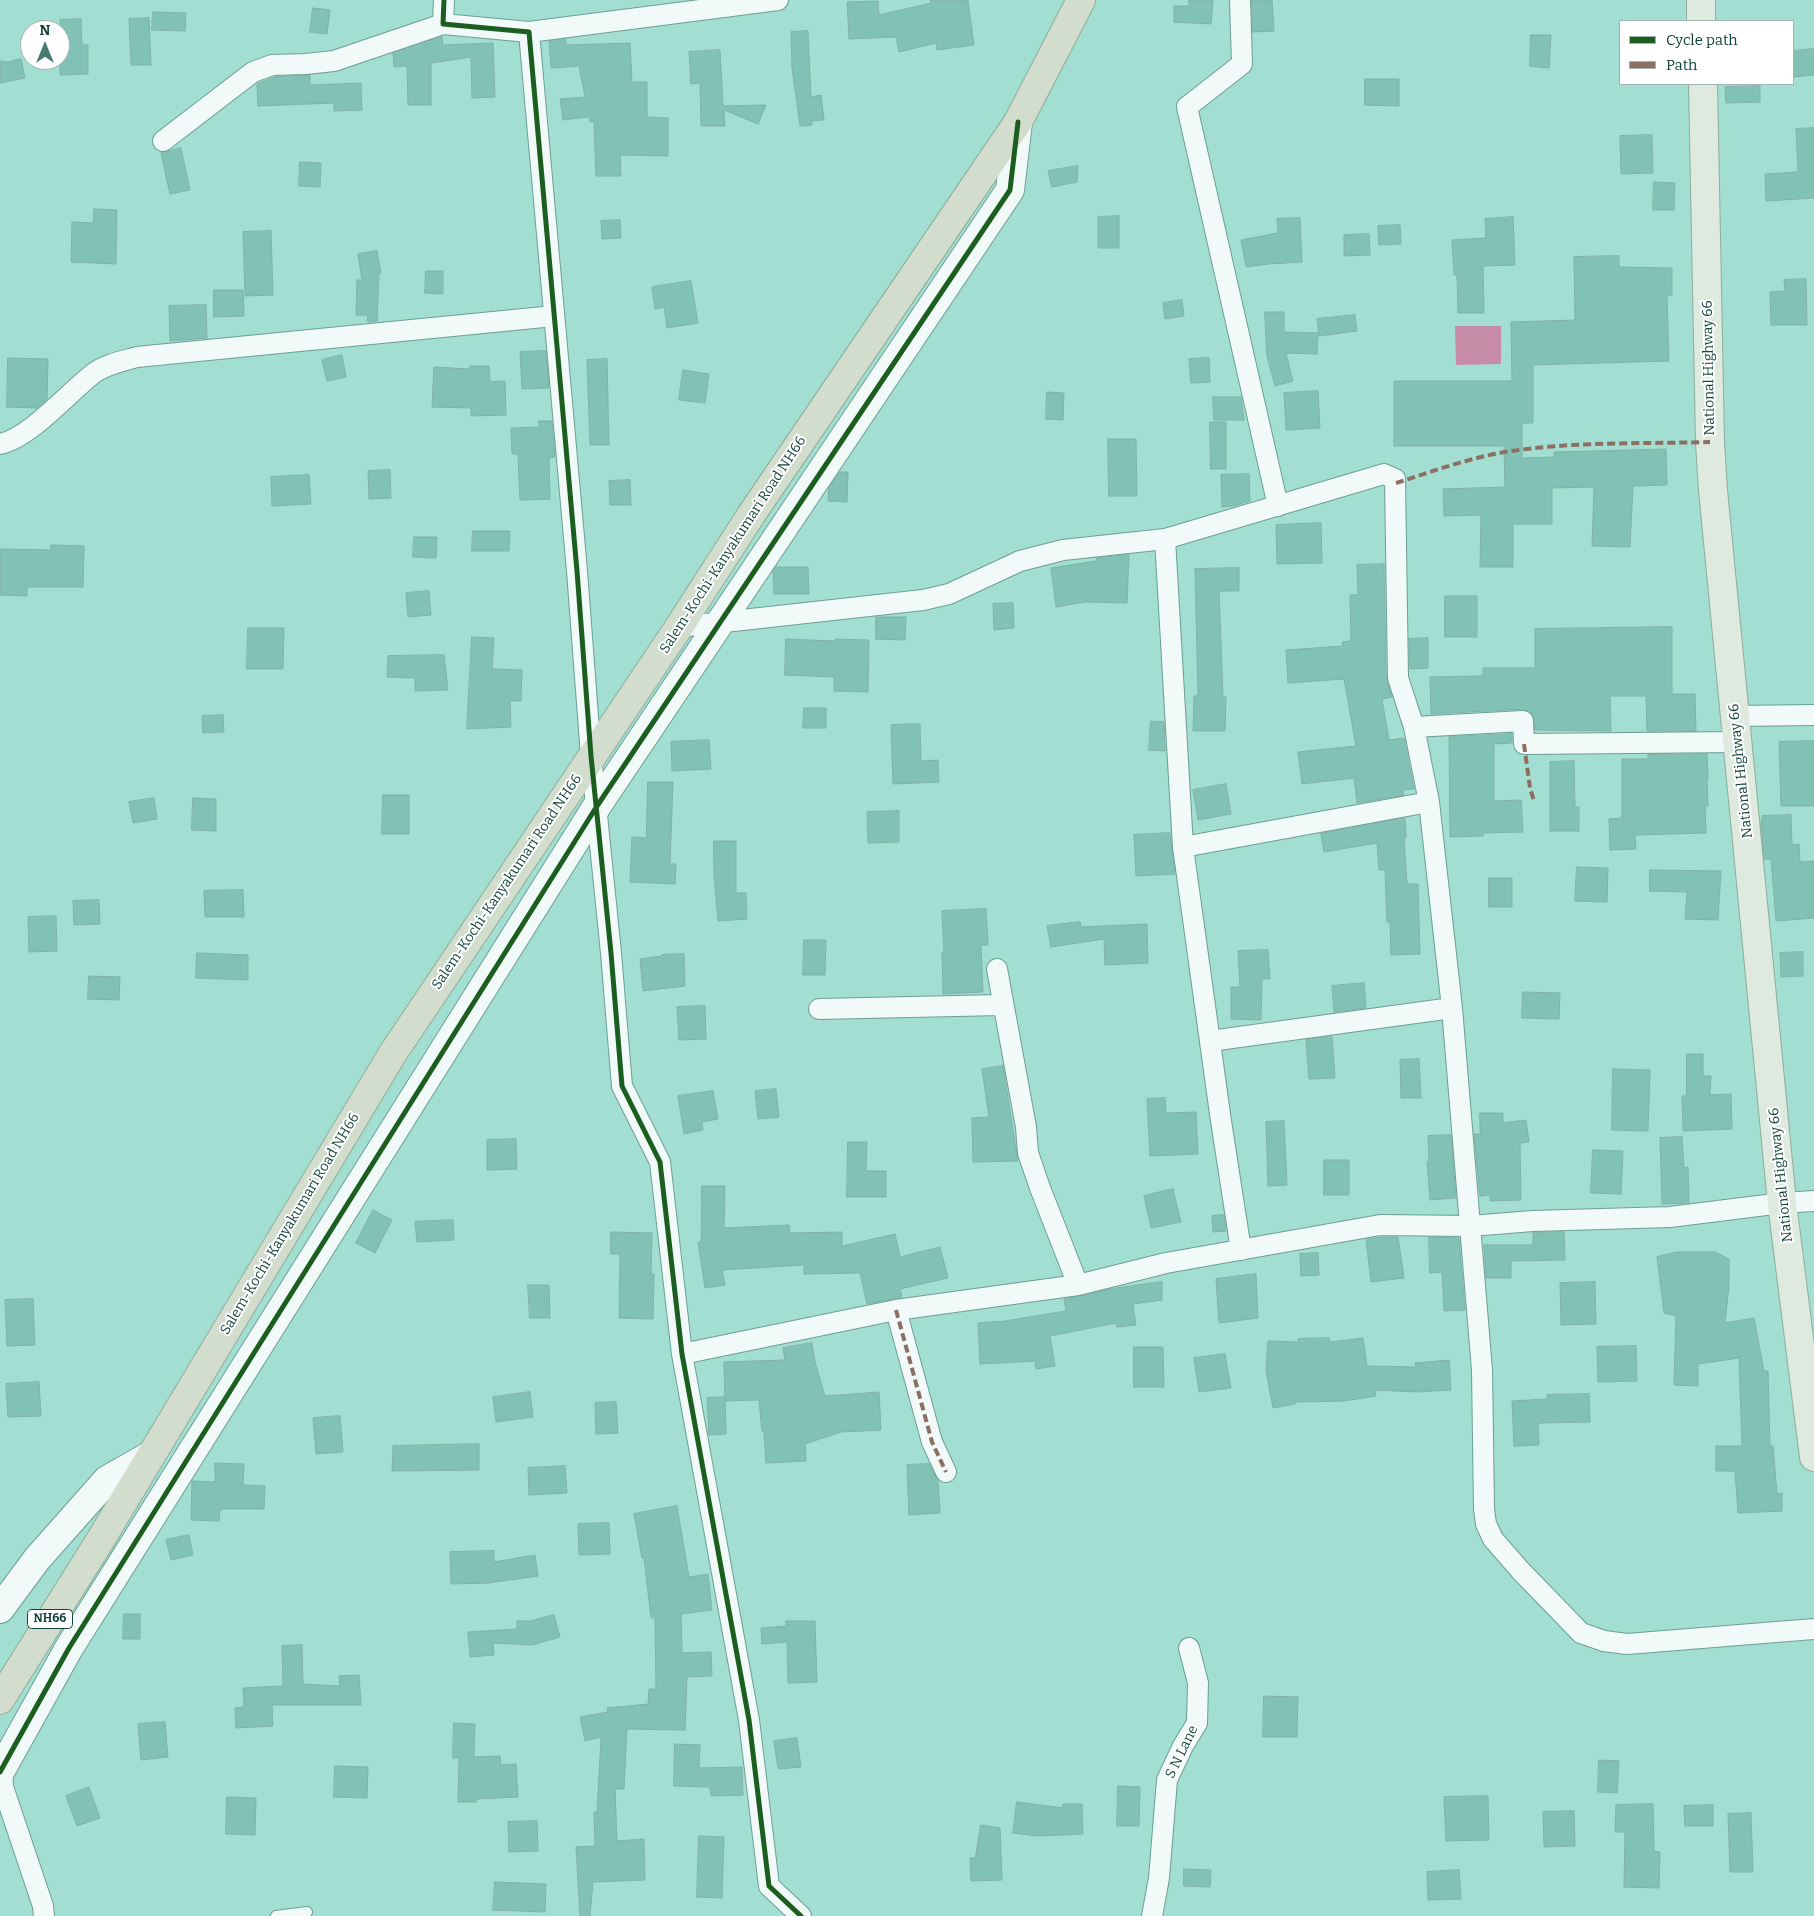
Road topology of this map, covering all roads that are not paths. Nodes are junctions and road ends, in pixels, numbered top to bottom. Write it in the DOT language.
graph roads {
  1 [pos="444,0"];
  2 [pos="778,0"];
  3 [pos="1081,0"];
  4 [pos="1240,0"];
  5 [pos="1701,0"];
  6 [pos="1701,20"];
  7 [pos="443,24"];
  8 [pos="529,32"];
  9 [pos="1703,85"];
  10 [pos="1018,122"];
  11 [pos="163,141"];
  12 [pos="554,316"];
  13 [pos="0,444"];
  14 [pos="1278,506"];
  15 [pos="1165,539"];
  16 [pos="720,622"];
  17 [pos="679,627"];
  18 [pos="1814,715"];
  19 [pos="1414,727"];
  20 [pos="1737,729"];
  21 [pos="592,756"];
  22 [pos="1429,802"];
  23 [pos="597,806"];
  24 [pos="1183,847"];
  25 [pos="997,970"];
  26 [pos="1002,1005"];
  27 [pos="1452,1008"];
  28 [pos="819,1009"];
  29 [pos="1210,1041"];
  30 [pos="1814,1201"];
  31 [pos="1782,1203"];
  32 [pos="1470,1226"];
  33 [pos="1241,1250"];
  34 [pos="1078,1285"];
  35 [pos="896,1310"];
  36 [pos="682,1354"];
  37 [pos="151,1456"];
  38 [pos="1814,1457"];
  39 [pos="946,1472"];
  40 [pos="0,1609"];
  41 [pos="1814,1629"];
  42 [pos="1189,1648"];
  43 [pos="0,1700"];
  44 [pos="1,1771"];
  45 [pos="307,1912"];
  46 [pos="44,1916"];
  47 [pos="276,1916"];
  48 [pos="801,1916"];
  49 [pos="1152,1916"];
  1 -- 7 [label="street"];
  2 -- 8 [label="street"];
  3 -- 10 [label="highway, Salem-Kochi-Kanyakumari Road NH66 / NH66"];
  4 -- 14 [label="street"];
  5 -- 6 [label="main road"];
  7 -- 8 [label="street"];
  7 -- 11 [label="street"];
  8 -- 12 [label="street"];
  9 -- 20 [label="main road, National Highway 66"];
  10 -- 16 [label="street"];
  10 -- 17 [label="highway, Salem-Kochi-Kanyakumari Road NH66 / NH66"];
  12 -- 13 [label="street"];
  12 -- 21 [label="street"];
  14 -- 15 [label="street"];
  14 -- 19 [label="street"];
  15 -- 16 [label="street"];
  15 -- 24 [label="street"];
  16 -- 17 [label="street"];
  16 -- 23 [label="street"];
  17 -- 21 [label="highway, Salem-Kochi-Kanyakumari Road NH66 / NH66"];
  18 -- 20 [label="street"];
  19 -- 20 [label="street"];
  19 -- 22 [label="street"];
  20 -- 31 [label="main road, National Highway 66"];
  21 -- 23 [label="street"];
  21 -- 37 [label="highway, Salem-Kochi-Kanyakumari Road NH66 / NH66"];
  22 -- 24 [label="street"];
  22 -- 27 [label="street"];
  23 -- 36 [label="street"];
  23 -- 44 [label="street"];
  24 -- 29 [label="street"];
  25 -- 26 [label="street"];
  26 -- 28 [label="street"];
  26 -- 34 [label="street"];
  27 -- 29 [label="street"];
  27 -- 32 [label="street"];
  29 -- 33 [label="street"];
  30 -- 31 [label="street"];
  31 -- 32 [label="street"];
  31 -- 38 [label="main road, National Highway 66"];
  32 -- 33 [label="street"];
  32 -- 41 [label="street"];
  33 -- 34 [label="street"];
  34 -- 35 [label="street"];
  35 -- 36 [label="street"];
  35 -- 39 [label="street"];
  36 -- 48 [label="street"];
  37 -- 40 [label="street"];
  37 -- 43 [label="highway, Salem-Kochi-Kanyakumari Road NH66 / NH66"];
  42 -- 49 [label="street, S N Lane"];
  44 -- 46 [label="street"];
  45 -- 47 [label="lane"];
}
